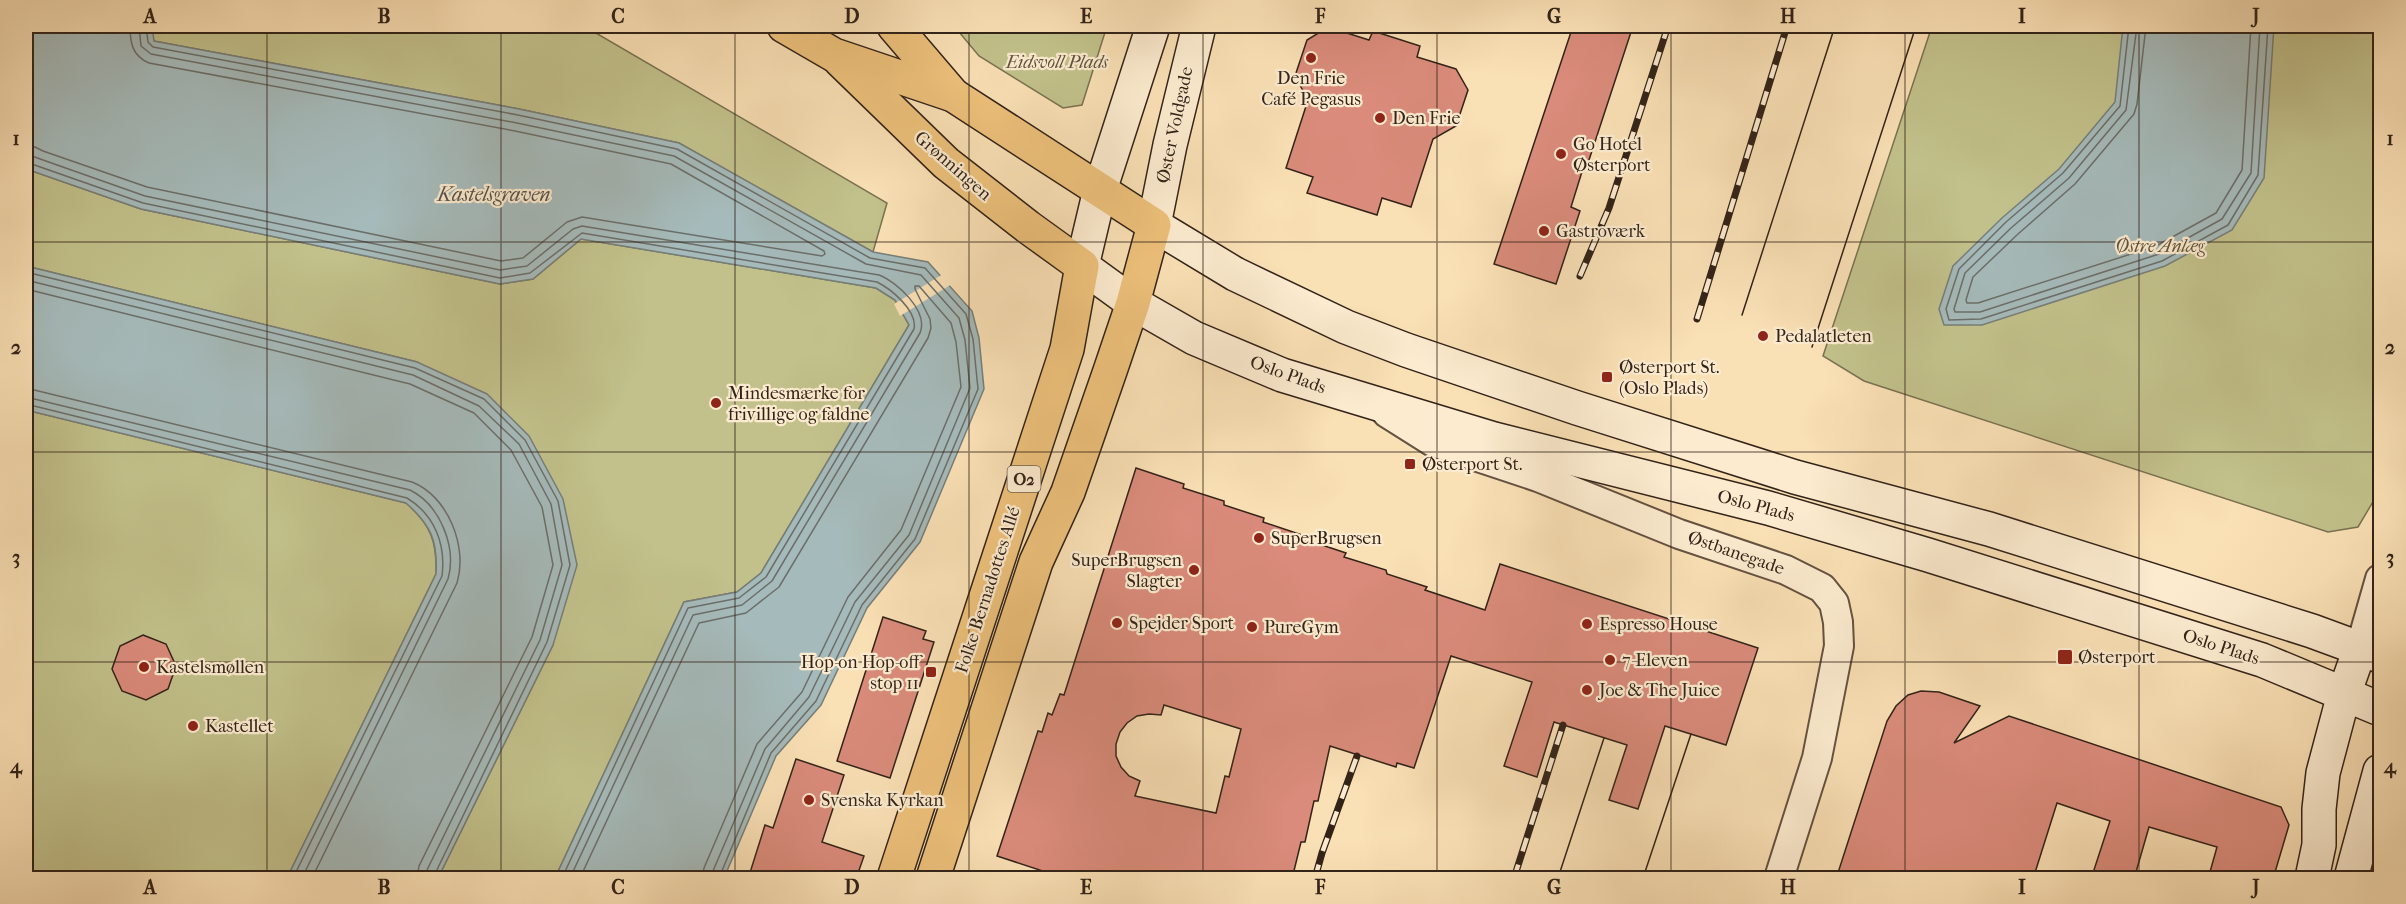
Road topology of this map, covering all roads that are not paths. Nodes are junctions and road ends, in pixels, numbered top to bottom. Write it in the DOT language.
graph roads {
  1 [pos="784,26"];
  2 [pos="894,26"];
  3 [pos="1153,26"];
  4 [pos="1199,26"];
  5 [pos="834,55"];
  6 [pos="952,95"];
  7 [pos="1100,190"];
  8 [pos="1154,225"];
  9 [pos="1082,266"];
  10 [pos="1133,303"];
  11 [pos="1370,402"];
  12 [pos="2380,579"];
  13 [pos="2370,653"];
  14 [pos="2344,694"];
  15 [pos="2380,709"];
  16 [pos="2380,771"];
  17 [pos="894,879"];
  18 [pos="933,879"];
  19 [pos="1779,879"];
  20 [pos="2312,879"];
  21 [pos="2351,879"];
  1 -- 5 [label="main road, Grønningen"];
  2 -- 6 [label="main road"];
  3 -- 7 [label="street"];
  4 -- 8 [label="street, Øster Voldgade"];
  5 -- 6 [label="main road, Grønningen"];
  5 -- 9 [label="main road, Grønningen"];
  6 -- 7 [label="main road, Grønningen"];
  7 -- 8 [label="main road, Grønningen"];
  7 -- 9 [label="street"];
  8 -- 10 [label="main road, O2"];
  8 -- 13 [label="street"];
  9 -- 10 [label="street, Oslo Plads"];
  9 -- 17 [label="main road, Folke Bernadottes Allé / O2"];
  10 -- 11 [label="street, Oslo Plads"];
  10 -- 18 [label="main road, Folke Bernadottes Allé / O2"];
  11 -- 14 [label="street, Oslo Plads"];
  11 -- 19 [label="street, Østbanegade"];
  12 -- 13 [label="street"];
  13 -- 14 [label="street"];
  14 -- 15 [label="street, Oslo Plads"];
  14 -- 20 [label="street"];
  16 -- 21 [label="street"];
}
